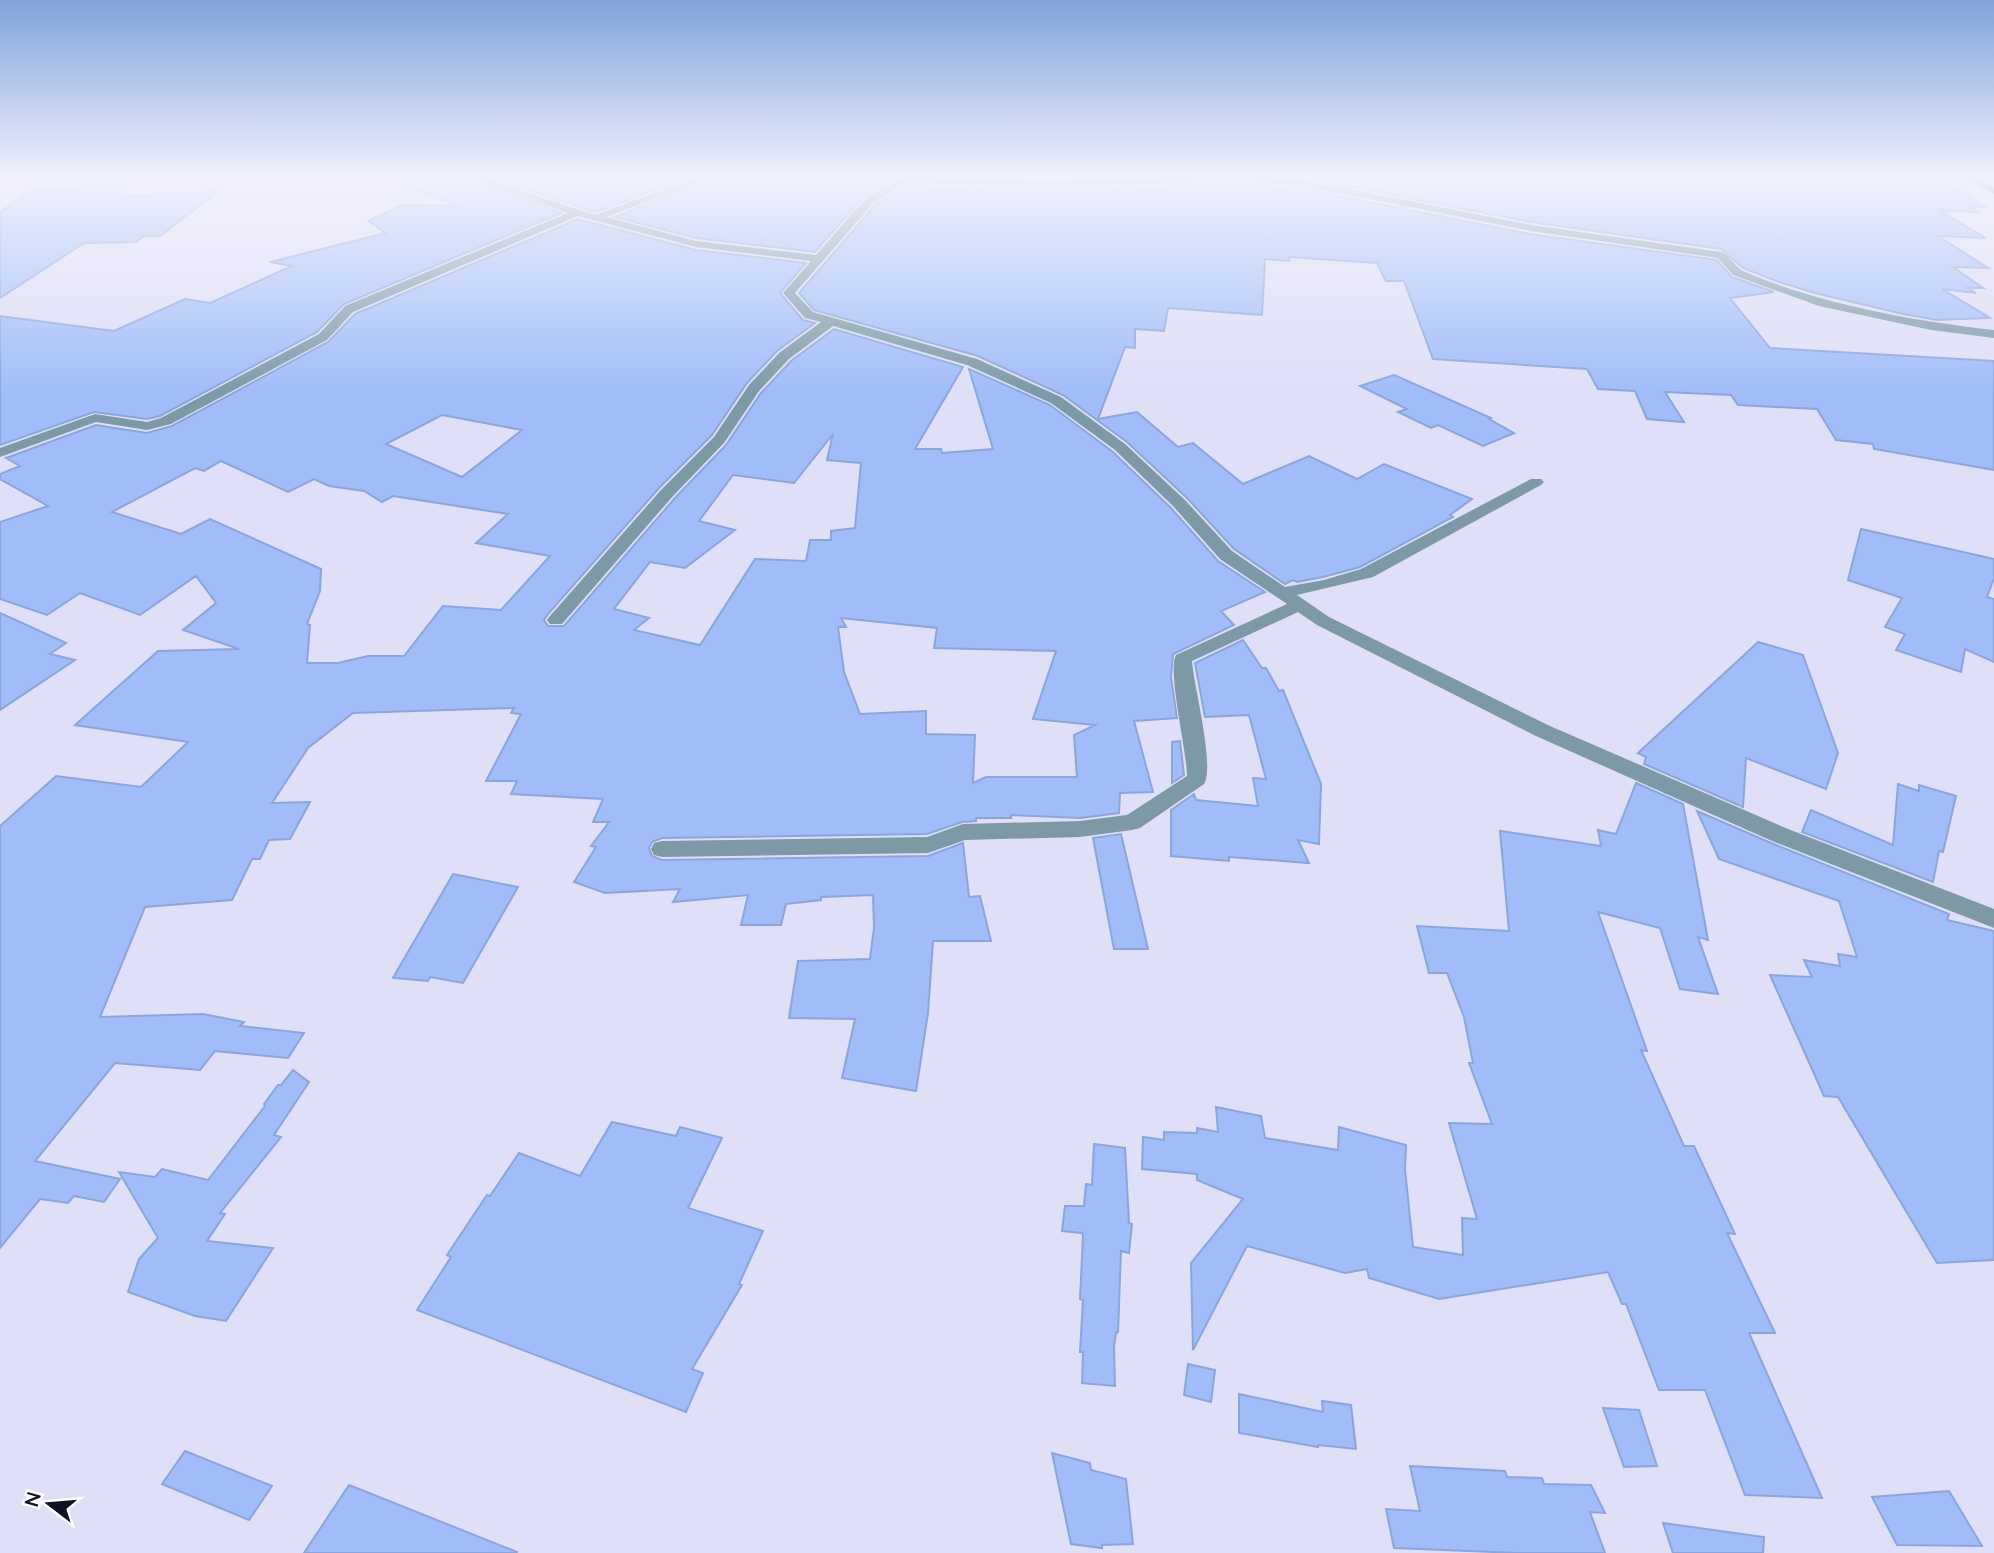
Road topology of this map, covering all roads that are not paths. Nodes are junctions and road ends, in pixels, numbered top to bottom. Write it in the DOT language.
graph roads {
  1 [pos="490,249"];
  2 [pos="741,249"];
  3 [pos="828,249"];
  4 [pos="1688,249"];
  5 [pos="820,259"];
  6 [pos="830,322"];
  7 [pos="1994,334"];
  8 [pos="0,453"];
  9 [pos="1536,482"];
  10 [pos="1281,593"];
  11 [pos="1300,605"];
  12 [pos="556,621"];
  13 [pos="662,849"];
  14 [pos="1994,919"];
  1 -- 8 [label="street"];
  2 -- 5 [label="street"];
  3 -- 5 [label="street"];
  4 -- 7 [label="street"];
  5 -- 6 [label="street"];
  6 -- 10 [label="street"];
  6 -- 12 [label="street"];
  9 -- 10 [label="street"];
  10 -- 11 [label="street"];
  11 -- 13 [label="street"];
  11 -- 14 [label="street"];
}
